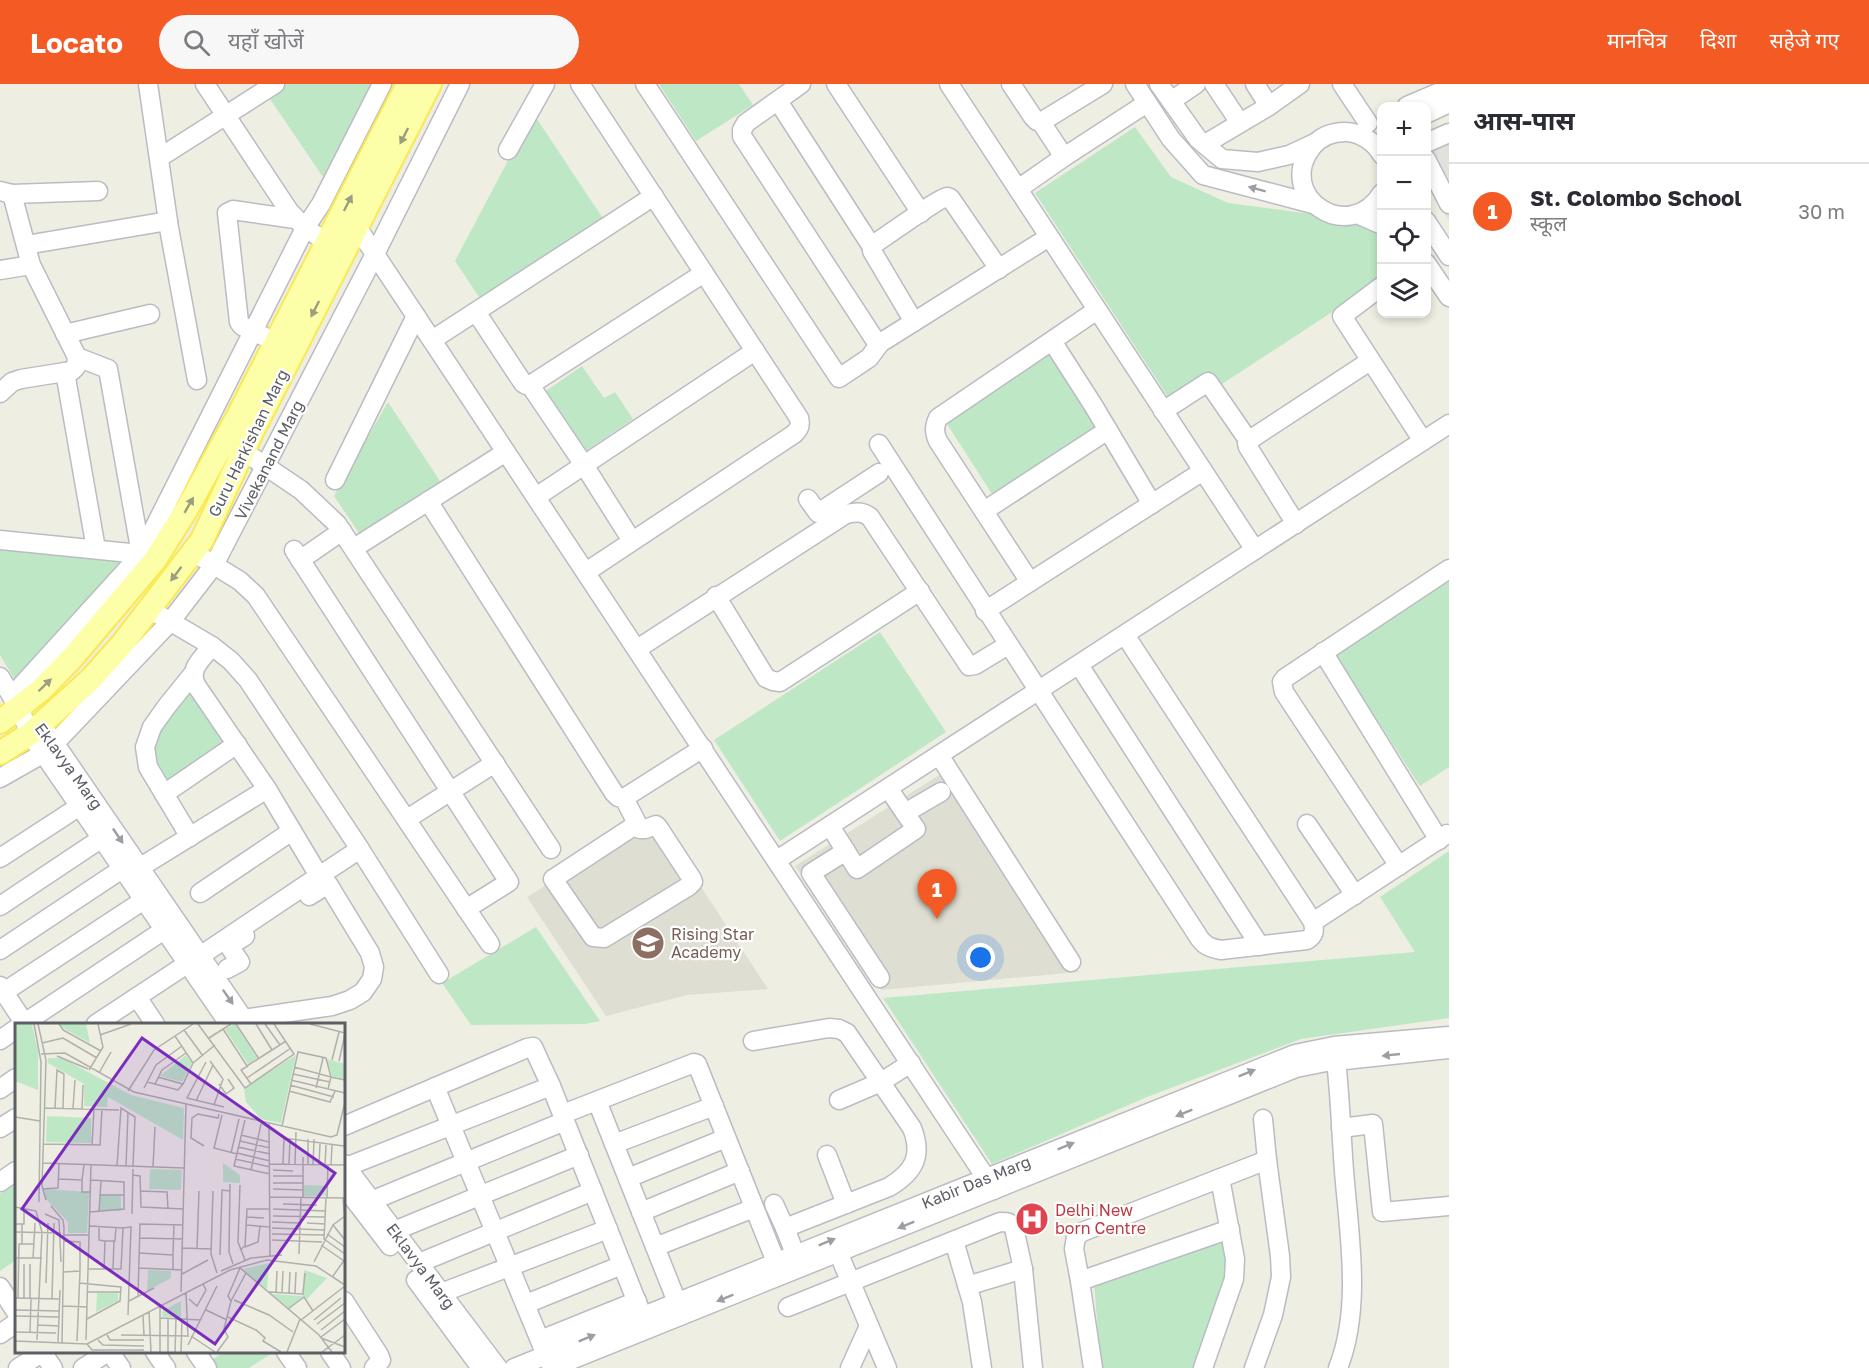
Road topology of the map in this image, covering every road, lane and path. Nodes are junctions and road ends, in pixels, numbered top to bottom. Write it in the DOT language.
graph roads {
  1 [pos="148,84"];
  2 [pos="205,84"];
  3 [pos="382,84"];
  4 [pos="460,84"];
  5 [pos="545,84"];
  6 [pos="580,84"];
  7 [pos="645,84"];
  8 [pos="801,84"];
  9 [pos="836,84"];
  10 [pos="949,84"];
  11 [pos="1011,84"];
  12 [pos="1103,84"];
  13 [pos="1135,84"];
  14 [pos="1159,84"];
  15 [pos="1196,84"];
  16 [pos="1214,84"];
  17 [pos="1255,84"];
  18 [pos="1299,84"];
  19 [pos="1342,84"];
  20 [pos="421,86"];
  21 [pos="262,87"];
  22 [pos="1442,92"];
  23 [pos="777,101"];
  24 [pos="1171,101"];
  25 [pos="1417,102"];
  26 [pos="1147,103"];
  27 [pos="1269,106"];
  28 [pos="1431,107"];
  29 [pos="226,116"];
  30 [pos="1375,120"];
  31 [pos="1041,122"];
  32 [pos="1240,123"];
  33 [pos="1347,132"];
  34 [pos="1449,133"];
  35 [pos="1431,141"];
  36 [pos="1315,143"];
  37 [pos="1205,144"];
  38 [pos="1377,149"];
  39 [pos="508,150"];
  40 [pos="1064,157"];
  41 [pos="159,158"];
  42 [pos="1431,169"];
  43 [pos="1018,189"];
  44 [pos="98,191"];
  45 [pos="6,193"];
  46 [pos="654,196"];
  47 [pos="1377,200"];
  48 [pos="1313,204"];
  49 [pos="1449,204"];
  50 [pos="921,213"];
  51 [pos="1357,214"];
  52 [pos="168,221"];
  53 [pos="1377,223"];
  54 [pos="300,224"];
  55 [pos="357,227"];
  56 [pos="1431,229"];
  57 [pos="1049,237"];
  58 [pos="327,242"];
  59 [pos="26,245"];
  60 [pos="872,247"];
  61 [pos="375,254"];
  62 [pos="1449,256"];
  63 [pos="1427,264"];
  64 [pos="31,265"];
  65 [pos="999,269"];
  66 [pos="0,270"];
  67 [pos="704,273"];
  68 [pos="1377,290"];
  69 [pos="1449,297"];
  70 [pos="1097,310"];
  71 [pos="476,312"];
  72 [pos="150,314"];
  73 [pos="416,316"];
  74 [pos="914,322"];
  75 [pos="254,332"];
  76 [pos="65,334"];
  77 [pos="432,340"];
  78 [pos="1052,341"];
  79 [pos="881,342"];
  80 [pos="276,343"];
  81 [pos="755,351"];
  82 [pos="77,357"];
  83 [pos="1370,361"];
  84 [pos="65,372"];
  85 [pos="197,380"];
  86 [pos="530,386"];
  87 [pos="0,393"];
  88 [pos="1163,411"];
  89 [pos="1449,424"];
  90 [pos="1108,430"];
  91 [pos="1248,440"];
  92 [pos="1423,441"];
  93 [pos="879,444"];
  94 [pos="243,451"];
  95 [pos="506,452"];
  96 [pos="584,465"];
  97 [pos="266,467"];
  98 [pos="1203,471"];
  99 [pos="879,473"];
  100 [pos="335,480"];
  101 [pos="536,497"];
  102 [pos="842,497"];
  103 [pos="808,499"];
  104 [pos="428,501"];
  105 [pos="1152,504"];
  106 [pos="984,511"];
  107 [pos="853,512"];
  108 [pos="1296,524"];
  109 [pos="342,531"];
  110 [pos="0,540"];
  111 [pos="632,542"];
  112 [pos="354,548"];
  113 [pos="96,549"];
  114 [pos="1255,550"];
  115 [pos="192,552"];
  116 [pos="149,555"];
  117 [pos="214,565"];
  118 [pos="1449,568"];
  119 [pos="586,572"];
  120 [pos="1030,582"];
  121 [pos="920,591"];
  122 [pos="717,596"];
  123 [pos="149,609"];
  124 [pos="985,611"];
  125 [pos="171,622"];
  126 [pos="1125,635"];
  127 [pos="1008,645"];
  128 [pos="212,646"];
  129 [pos="637,649"];
  130 [pos="1323,652"];
  131 [pos="1079,665"];
  132 [pos="192,675"];
  133 [pos="0,677"];
  134 [pos="1034,684"];
  135 [pos="15,702"];
  136 [pos="0,722"];
  137 [pos="36,729"];
  138 [pos="237,744"];
  139 [pos="49,748"];
  140 [pos="703,748"];
  141 [pos="0,753"];
  142 [pos="939,755"];
  143 [pos="495,763"];
  144 [pos="0,778"];
  145 [pos="888,788"];
  146 [pos="267,789"];
  147 [pos="451,792"];
  148 [pos="941,792"];
  149 [pos="165,794"];
  150 [pos="624,798"];
  151 [pos="80,806"];
  152 [pos="905,813"];
  153 [pos="407,819"];
  154 [pos="637,824"];
  155 [pos="1307,824"];
  156 [pos="830,826"];
  157 [pos="292,831"];
  158 [pos="1444,836"];
  159 [pos="190,837"];
  160 [pos="102,838"];
  161 [pos="360,849"];
  162 [pos="551,849"];
  163 [pos="846,851"];
  164 [pos="0,858"];
  165 [pos="777,860"];
  166 [pos="1399,866"];
  167 [pos="131,868"];
  168 [pos="319,876"];
  169 [pos="200,893"];
  170 [pos="1355,895"];
  171 [pos="144,900"];
  172 [pos="0,906"];
  173 [pos="466,909"];
  174 [pos="836,910"];
  175 [pos="818,922"];
  176 [pos="1313,922"];
  177 [pos="164,930"];
  178 [pos="490,944"];
  179 [pos="1260,945"];
  180 [pos="0,950"];
  181 [pos="193,960"];
  182 [pos="1071,962"];
  183 [pos="227,969"];
  184 [pos="440,974"];
  185 [pos="857,981"];
  186 [pos="2,989"];
  187 [pos="137,997"];
  188 [pos="21,1023"];
  189 [pos="25,1023"];
  190 [pos="98,1023"];
  191 [pos="154,1023"];
  192 [pos="238,1023"];
  193 [pos="15,1030"];
  194 [pos="1449,1036"];
  195 [pos="0,1040"];
  196 [pos="753,1041"];
  197 [pos="1449,1049"];
  198 [pos="1335,1053"];
  199 [pos="911,1063"];
  200 [pos="15,1079"];
  201 [pos="881,1082"];
  202 [pos="551,1086"];
  203 [pos="435,1087"];
  204 [pos="0,1089"];
  205 [pos="839,1100"];
  206 [pos="597,1101"];
  207 [pos="714,1106"];
  208 [pos="564,1118"];
  209 [pos="15,1119"];
  210 [pos="1263,1119"];
  211 [pos="345,1126"];
  212 [pos="451,1126"];
  213 [pos="0,1128"];
  214 [pos="1341,1128"];
  215 [pos="726,1138"];
  216 [pos="615,1144"];
  217 [pos="579,1155"];
  218 [pos="827,1155"];
  219 [pos="1267,1160"];
  220 [pos="465,1162"];
  221 [pos="740,1171"];
  222 [pos="628,1178"];
  223 [pos="1220,1178"];
  224 [pos="348,1182"];
  225 [pos="990,1184"];
  226 [pos="593,1191"];
  227 [pos="480,1196"];
  228 [pos="371,1200"];
  229 [pos="774,1204"];
  230 [pos="846,1204"];
  231 [pos="1449,1206"];
  232 [pos="754,1208"];
  233 [pos="641,1212"];
  234 [pos="785,1228"];
  235 [pos="608,1229"];
  236 [pos="1230,1229"];
  237 [pos="394,1231"];
  238 [pos="494,1232"];
  239 [pos="954,1241"];
  240 [pos="655,1247"];
  241 [pos="838,1252"];
  242 [pos="795,1254"];
  243 [pos="776,1262"];
  244 [pos="419,1263"];
  245 [pos="622,1264"];
  246 [pos="509,1266"];
  247 [pos="1023,1269"];
  248 [pos="1080,1281"];
  249 [pos="850,1282"];
  250 [pos="967,1286"];
  251 [pos="0,1287"];
  252 [pos="441,1293"];
  253 [pos="345,1302"];
  254 [pos="677,1302"];
  255 [pos="526,1304"];
  256 [pos="788,1307"];
  257 [pos="640,1308"];
  258 [pos="15,1310"];
  259 [pos="15,1324"];
  260 [pos="869,1326"];
  261 [pos="0,1334"];
  262 [pos="41,1353"];
  263 [pos="44,1353"];
  264 [pos="107,1353"];
  265 [pos="110,1353"];
  266 [pos="156,1353"];
  267 [pos="197,1353"];
  268 [pos="287,1353"];
  269 [pos="331,1353"];
  270 [pos="546,1354"];
  271 [pos="889,1367"];
  272 [pos="18,1368"];
  273 [pos="53,1368"];
  274 [pos="83,1368"];
  275 [pos="121,1368"];
  276 [pos="166,1368"];
  277 [pos="207,1368"];
  278 [pos="297,1368"];
  279 [pos="341,1368"];
  280 [pos="375,1368"];
  281 [pos="481,1368"];
  282 [pos="498,1368"];
  283 [pos="514,1368"];
  284 [pos="849,1368"];
  285 [pos="982,1368"];
  286 [pos="1033,1368"];
  287 [pos="1093,1368"];
  288 [pos="1203,1368"];
  289 [pos="1254,1368"];
  290 [pos="1338,1368"];
  1 -- 41 [label="street"];
  2 -- 29 [label="street"];
  3 -- 54 [label="street"];
  4 -- 61 [label="street, Vivekanand Marg"];
  5 -- 39 [label="street"];
  6 -- 46 [label="street"];
  7 -- 79 [label="street"];
  8 -- 23 [label="street"];
  9 -- 50 [label="street"];
  10 -- 43 [label="street"];
  11 -- 31 [label="street"];
  12 -- 31 [label="street"];
  13 -- 26 [label="street"];
  14 -- 24 [label="street"];
  15 -- 24 [label="street"];
  16 -- 32 [label="street"];
  17 -- 27 [label="street"];
  18 -- 27 [label="street"];
  19 -- 30 [label="street"];
  20 -- 55 [label="main road, Guru Harkishan Marg, one-way"];
  58 -- 20 [label="main road, Guru Harkishan Marg, one-way"];
  21 -- 29 [label="street"];
  22 -- 25 [label="street"];
  22 -- 28 [label="street"];
  23 -- 60 [label="street"];
  23 -- 79 [label="street"];
  24 -- 37 [label="street"];
  26 -- 40 [label="street"];
  48 -- 26 [label="street, one-way"];
  27 -- 32 [label="street"];
  29 -- 41 [label="street"];
  29 -- 54 [label="street"];
  30 -- 33 [label="street"];
  31 -- 40 [label="street"];
  32 -- 37 [label="street"];
  33 -- 36 [label="street"];
  33 -- 38 [label="street"];
  34 -- 35 [label="street"];
  36 -- 37 [label="street"];
  36 -- 48 [label="street"];
  40 -- 43 [label="street"];
  41 -- 52 [label="street"];
  42 -- 49 [label="street"];
  43 -- 57 [label="street"];
  44 -- 45 [label="street"];
  45 -- 59 [label="street"];
  46 -- 67 [label="street"];
  46 -- 71 [label="street"];
  47 -- 51 [label="street"];
  48 -- 51 [label="street"];
  50 -- 60 [label="street"];
  50 -- 65 [label="street"];
  51 -- 53 [label="street"];
  52 -- 59 [label="street"];
  52 -- 85 [label="street"];
  54 -- 58 [label="street"];
  54 -- 75 [label="street"];
  54 -- 75 [label="street"];
  55 -- 61 [label="street"];
  55 -- 94 [label="main road, Guru Harkishan Marg, one-way"];
  56 -- 62 [label="street"];
  57 -- 65 [label="street"];
  57 -- 70 [label="street"];
  58 -- 80 [label="main road, Guru Harkishan Marg"];
  59 -- 64 [label="street"];
  60 -- 74 [label="street"];
  61 -- 73 [label="street"];
  61 -- 97 [label="street, Vivekanand Marg"];
  63 -- 69 [label="street"];
  64 -- 66 [label="street"];
  64 -- 76 [label="street"];
  65 -- 74 [label="street"];
  67 -- 81 [label="street"];
  67 -- 86 [label="street"];
  68 -- 83 [label="street"];
  70 -- 78 [label="street"];
  70 -- 88 [label="street"];
  71 -- 77 [label="street"];
  71 -- 86 [label="street"];
  72 -- 76 [label="street"];
  73 -- 77 [label="street"];
  73 -- 100 [label="street"];
  74 -- 79 [label="street"];
  75 -- 80 [label="street"];
  75 -- 116 [label="street"];
  76 -- 82 [label="street"];
  77 -- 95 [label="street"];
  78 -- 90 [label="street"];
  78 -- 106 [label="street"];
  116 -- 80 [label="main road, Guru Harkishan Marg, one-way"];
  81 -- 96 [label="street"];
  81 -- 111 [label="street"];
  82 -- 84 [label="street"];
  82 -- 116 [label="street"];
  83 -- 91 [label="street"];
  83 -- 92 [label="street"];
  84 -- 87 [label="street"];
  84 -- 113 [label="street"];
  86 -- 96 [label="street"];
  88 -- 91 [label="street"];
  88 -- 98 [label="street"];
  89 -- 92 [label="street"];
  90 -- 105 [label="street"];
  90 -- 106 [label="street"];
  91 -- 108 [label="street"];
  92 -- 108 [label="street"];
  93 -- 124 [label="street"];
  94 -- 97 [label="street"];
  94 -- 115 [label="main road, Guru Harkishan Marg"];
  95 -- 101 [label="street"];
  95 -- 104 [label="street"];
  96 -- 101 [label="street"];
  96 -- 111 [label="street"];
  97 -- 109 [label="street"];
  97 -- 117 [label="street, Vivekanand Marg"];
  98 -- 105 [label="street"];
  98 -- 114 [label="street"];
  99 -- 102 [label="street"];
  101 -- 119 [label="street"];
  102 -- 103 [label="street"];
  102 -- 107 [label="street"];
  104 -- 112 [label="street"];
  104 -- 150 [label="street"];
  105 -- 120 [label="street"];
  106 -- 120 [label="street"];
  107 -- 121 [label="street"];
  107 -- 122 [label="street"];
  108 -- 114 [label="street"];
  109 -- 112 [label="street"];
  109 -- 147 [label="street"];
  110 -- 113 [label="street"];
  111 -- 119 [label="street"];
  112 -- 143 [label="street"];
  113 -- 116 [label="street"];
  114 -- 126 [label="street"];
  115 -- 117 [label="street"];
  115 -- 123 [label="main road, Guru Harkishan Marg, one-way"];
  116 -- 135 [label="main road, Guru Harkishan Marg"];
  117 -- 125 [label="street, Vivekanand Marg"];
  117 -- 153 [label="street"];
  118 -- 130 [label="street"];
  119 -- 129 [label="street"];
  120 -- 124 [label="street"];
  121 -- 122 [label="street"];
  121 -- 127 [label="street"];
  122 -- 129 [label="street"];
  123 -- 125 [label="street"];
  123 -- 137 [label="main road, Guru Harkishan Marg"];
  124 -- 127 [label="street"];
  125 -- 128 [label="street"];
  125 -- 139 [label="street, Vivekanand Marg"];
  126 -- 131 [label="street"];
  126 -- 176 [label="street"];
  127 -- 134 [label="street"];
  128 -- 132 [label="street"];
  128 -- 161 [label="street"];
  129 -- 140 [label="street"];
  130 -- 158 [label="street"];
  130 -- 166 [label="street"];
  131 -- 134 [label="street"];
  131 -- 179 [label="street"];
  132 -- 138 [label="street"];
  132 -- 149 [label="street"];
  133 -- 135 [label="street"];
  134 -- 142 [label="street"];
  134 -- 179 [label="street"];
  135 -- 136 [label="main road, Guru Harkishan Marg"];
  135 -- 137 [label="street, Eklavya Marg"];
  137 -- 139 [label="street, Eklavya Marg"];
  137 -- 141 [label="main road, Guru Harkishan Marg"];
  138 -- 146 [label="street"];
  138 -- 149 [label="street"];
  139 -- 144 [label="street, Vivekanand Marg"];
  139 -- 151 [label="street, Eklavya Marg"];
  139 -- 167 [label="street, Eklavya Marg, one-way"];
  140 -- 150 [label="street"];
  140 -- 165 [label="street"];
  142 -- 145 [label="street"];
  142 -- 182 [label="street"];
  143 -- 147 [label="street"];
  143 -- 162 [label="street"];
  145 -- 152 [label="street"];
  145 -- 156 [label="street"];
  146 -- 157 [label="street"];
  146 -- 159 [label="street"];
  147 -- 153 [label="street"];
  147 -- 173 [label="street"];
  148 -- 152 [label="street"];
  149 -- 159 [label="street"];
  150 -- 154 [label="street"];
  151 -- 160 [label="street, Eklavya Marg"];
  151 -- 164 [label="street"];
  152 -- 163 [label="street"];
  153 -- 173 [label="street"];
  154 -- 154 [label="street"];
  155 -- 170 [label="street"];
  156 -- 163 [label="street"];
  156 -- 165 [label="street"];
  157 -- 168 [label="street"];
  157 -- 169 [label="street"];
  158 -- 166 [label="street"];
  159 -- 167 [label="street"];
  160 -- 167 [label="street, Eklavya Marg"];
  160 -- 172 [label="street"];
  161 -- 168 [label="street"];
  161 -- 184 [label="street"];
  163 -- 174 [label="street"];
  165 -- 175 [label="street"];
  166 -- 170 [label="street"];
  167 -- 171 [label="street, Eklavya Marg"];
  167 -- 180 [label="street"];
  167 -- 181 [label="street, Eklavya Marg"];
  168 -- 181 [label="street"];
  170 -- 176 [label="street"];
  171 -- 177 [label="street, Eklavya Marg"];
  171 -- 186 [label="street"];
  173 -- 178 [label="street"];
  174 -- 175 [label="street"];
  174 -- 185 [label="street"];
  175 -- 185 [label="street"];
  176 -- 179 [label="street"];
  177 -- 181 [label="street, Eklavya Marg"];
  177 -- 189 [label="street"];
  181 -- 187 [label="street"];
  181 -- 192 [label="street, Eklavya Marg"];
  183 -- 192 [label="street"];
  185 -- 199 [label="street"];
  186 -- 188 [label="street"];
  187 -- 190 [label="street"];
  187 -- 191 [label="street"];
  193 -- 195 [label="street"];
  194 -- 198 [label="street, Kabir Das Marg"];
  196 -- 201 [label="street"];
  197 -- 198 [label="street, Kabir Das Marg, one-way"];
  198 -- 214 [label="street"];
  198 -- 225 [label="street, Kabir Das Marg"];
  199 -- 201 [label="street"];
  199 -- 225 [label="street"];
  200 -- 204 [label="street"];
  201 -- 205 [label="street"];
  201 -- 230 [label="street"];
  202 -- 203 [label="street"];
  202 -- 208 [label="street"];
  202 -- 212 [label="street"];
  203 -- 211 [label="street"];
  203 -- 212 [label="street"];
  206 -- 207 [label="street"];
  206 -- 208 [label="street"];
  206 -- 216 [label="street"];
  207 -- 215 [label="street"];
  207 -- 216 [label="street"];
  208 -- 217 [label="street"];
  208 -- 220 [label="street"];
  209 -- 213 [label="street"];
  210 -- 219 [label="street"];
  212 -- 220 [label="street"];
  212 -- 224 [label="street"];
  214 -- 231 [label="street"];
  214 -- 290 [label="street"];
  215 -- 221 [label="street"];
  215 -- 222 [label="street"];
  216 -- 222 [label="street"];
  217 -- 226 [label="street"];
  217 -- 227 [label="street"];
  218 -- 230 [label="street"];
  219 -- 223 [label="street"];
  219 -- 289 [label="street"];
  220 -- 227 [label="street"];
  220 -- 228 [label="street"];
  221 -- 232 [label="street"];
  221 -- 233 [label="street"];
  222 -- 233 [label="street"];
  223 -- 236 [label="street"];
  223 -- 248 [label="street"];
  224 -- 228 [label="street, Eklavya Marg"];
  224 -- 281 [label="street, Eklavya Marg"];
  225 -- 241 [label="street, Kabir Das Marg, one-way"];
  242 -- 225 [label="street, Kabir Das Marg, one-way"];
  226 -- 235 [label="street"];
  226 -- 238 [label="street"];
  227 -- 237 [label="street"];
  227 -- 238 [label="street"];
  228 -- 237 [label="street, Eklavya Marg"];
  229 -- 234 [label="street"];
  230 -- 234 [label="street"];
  232 -- 240 [label="street"];
  232 -- 243 [label="street"];
  233 -- 240 [label="street"];
  234 -- 242 [label="street"];
  235 -- 245 [label="street"];
  235 -- 246 [label="street"];
  236 -- 248 [label="street"];
  236 -- 288 [label="street"];
  237 -- 244 [label="street, Eklavya Marg"];
  238 -- 244 [label="street"];
  238 -- 246 [label="street"];
  239 -- 247 [label="street"];
  239 -- 249 [label="street"];
  239 -- 250 [label="street"];
  240 -- 254 [label="street"];
  241 -- 249 [label="street"];
  241 -- 270 [label="street, Kabir Das Marg, one-way"];
  242 -- 243 [label="street, Kabir Das Marg"];
  243 -- 254 [label="street, Kabir Das Marg"];
  244 -- 252 [label="street, Eklavya Marg"];
  245 -- 255 [label="street"];
  245 -- 257 [label="street"];
  246 -- 252 [label="street"];
  246 -- 255 [label="street"];
  247 -- 250 [label="street"];
  247 -- 286 [label="street"];
  248 -- 287 [label="street"];
  249 -- 256 [label="street"];
  249 -- 260 [label="street"];
  250 -- 285 [label="street"];
  251 -- 258 [label="street"];
  252 -- 282 [label="street, Eklavya Marg"];
  253 -- 280 [label="street"];
  254 -- 257 [label="street, Kabir Das Marg"];
  255 -- 270 [label="street"];
  257 -- 270 [label="street, Kabir Das Marg"];
  259 -- 261 [label="street"];
  260 -- 271 [label="street"];
  260 -- 284 [label="street"];
  262 -- 272 [label="street"];
  263 -- 273 [label="street"];
  264 -- 274 [label="street"];
  265 -- 275 [label="street"];
  266 -- 276 [label="street"];
  267 -- 277 [label="street"];
  268 -- 278 [label="street"];
  269 -- 279 [label="street"];
  270 -- 283 [label="street, Kabir Das Marg"];
}
